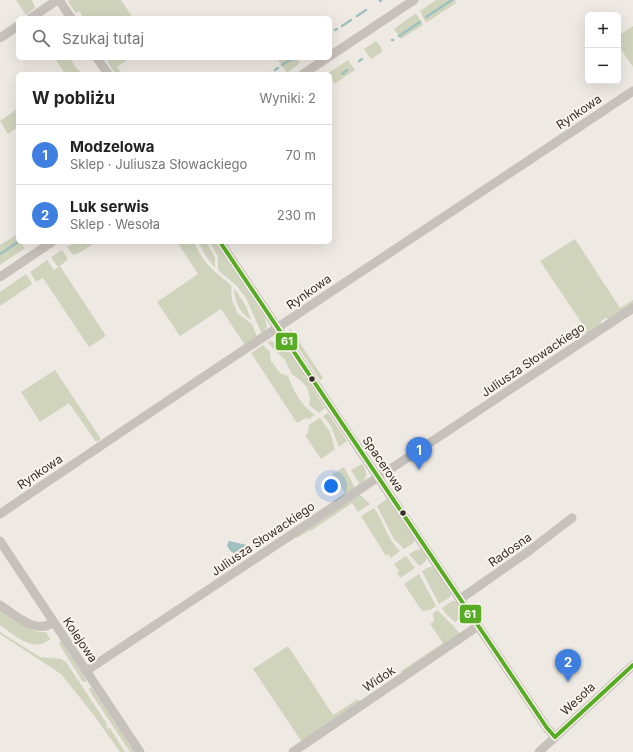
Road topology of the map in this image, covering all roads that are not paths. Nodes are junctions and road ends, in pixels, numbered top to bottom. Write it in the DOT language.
graph roads {
  1 [pos="58,0"];
  2 [pos="414,0"];
  3 [pos="34,16"];
  4 [pos="70,16"];
  5 [pos="16,27"];
  6 [pos="0,38"];
  7 [pos="332,55"];
  8 [pos="98,60"];
  9 [pos="324,60"];
  10 [pos="107,72"];
  11 [pos="306,72"];
  12 [pos="633,91"];
  13 [pos="49,244"];
  14 [pos="221,244"];
  15 [pos="0,277"];
  16 [pos="633,308"];
  17 [pos="277,328"];
  18 [pos="377,478"];
  19 [pos="0,514"];
  20 [pos="572,518"];
  21 [pos="0,541"];
  22 [pos="460,599"];
  23 [pos="0,604"];
  24 [pos="53,622"];
  25 [pos="478,626"];
  26 [pos="633,665"];
  27 [pos="86,671"];
  28 [pos="555,737"];
  29 [pos="140,752"];
  30 [pos="293,752"];
  31 [pos="539,752"];
  1 -- 3 [label="street"];
  1 -- 4 [label="street"];
  2 -- 7 [label="street"];
  5 -- 6 [label="street"];
  8 -- 10 [label="street"];
  9 -- 11 [label="street"];
  12 -- 17 [label="street, Rynkowa"];
  13 -- 15 [label="street"];
  14 -- 17 [label="street, Spacerowa"];
  16 -- 18 [label="street, Juliusza Słowackiego"];
  17 -- 18 [label="street, Spacerowa"];
  17 -- 19 [label="street, Rynkowa"];
  18 -- 22 [label="street, Spacerowa"];
  18 -- 27 [label="street, Juliusza Słowackiego"];
  20 -- 22 [label="street, Radosna"];
  21 -- 24 [label="street, Kolejowa"];
  22 -- 25 [label="street, Spacerowa"];
  23 -- 24 [label="street"];
  24 -- 27 [label="street, Kolejowa"];
  25 -- 28 [label="street, Spacerowa"];
  25 -- 30 [label="street, Widok"];
  26 -- 28 [label="street, Wesoła"];
  27 -- 29 [label="street, Kolejowa"];
  28 -- 31 [label="street, Wesoła"];
}
